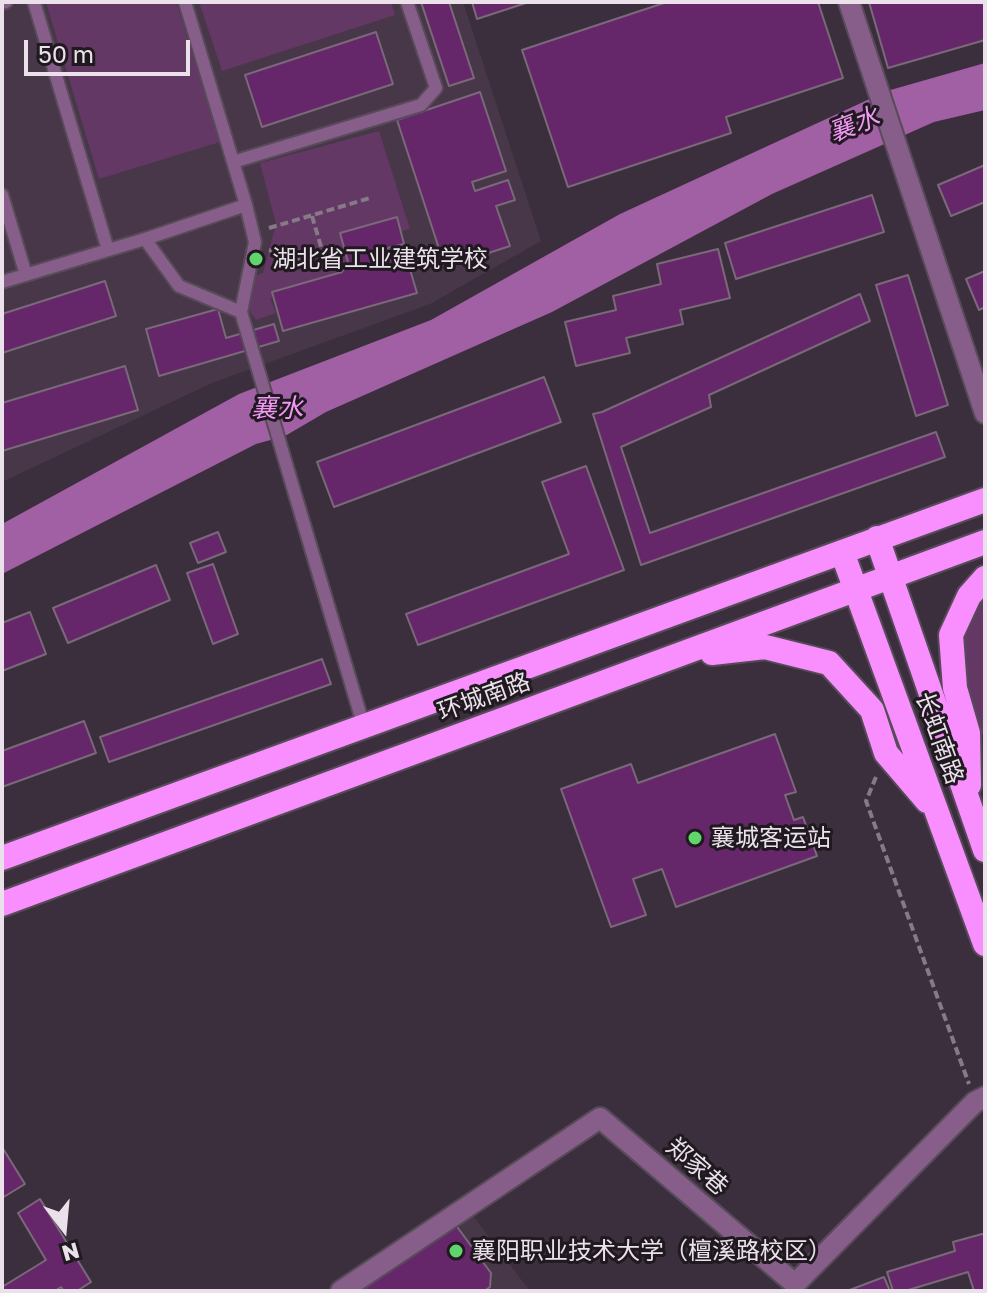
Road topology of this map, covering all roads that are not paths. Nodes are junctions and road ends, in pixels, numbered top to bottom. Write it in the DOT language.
graph roads {
  1 [pos="34,2"];
  2 [pos="185,2"];
  3 [pos="407,2"];
  4 [pos="850,4"];
  5 [pos="233,162"];
  6 [pos="2,195"];
  7 [pos="246,205"];
  8 [pos="145,239"];
  9 [pos="108,250"];
  10 [pos="26,275"];
  11 [pos="2,282"];
  12 [pos="241,312"];
  13 [pos="985,413"];
  14 [pos="985,500"];
  15 [pos="877,538"];
  16 [pos="985,542"];
  17 [pos="842,552"];
  18 [pos="889,577"];
  19 [pos="985,578"];
  20 [pos="855,591"];
  21 [pos="670,658"];
  22 [pos="364,727"];
  23 [pos="970,812"];
  24 [pos="938,815"];
  25 [pos="985,850"];
  26 [pos="2,858"];
  27 [pos="2,904"];
  28 [pos="985,944"];
  29 [pos="980,1099"];
  30 [pos="341,1291"];
  1 -- 9 [label="lane"];
  2 -- 5 [label="lane"];
  3 -- 5 [label="lane"];
  4 -- 13 [label="street"];
  5 -- 7 [label="lane"];
  6 -- 10 [label="lane"];
  7 -- 8 [label="lane"];
  7 -- 12 [label="lane"];
  8 -- 9 [label="lane"];
  8 -- 12 [label="lane"];
  9 -- 10 [label="lane"];
  10 -- 11 [label="lane"];
  12 -- 22 [label="lane"];
  14 -- 15 [label="highway, 环城南路"];
  15 -- 17 [label="highway, 环城南路"];
  15 -- 18 [label="highway, 长虹南路"];
  16 -- 18 [label="highway, 环城南路"];
  17 -- 20 [label="highway, 长虹南路"];
  17 -- 22 [label="highway, 环城南路"];
  18 -- 20 [label="highway, 环城南路"];
  18 -- 23 [label="highway, 长虹南路"];
  19 -- 23 [label="highway"];
  20 -- 21 [label="highway, 环城南路"];
  20 -- 24 [label="highway, 长虹南路"];
  21 -- 24 [label="highway"];
  21 -- 27 [label="highway, 环城南路"];
  22 -- 26 [label="highway, 环城南路"];
  23 -- 25 [label="highway, 长虹南路"];
  24 -- 28 [label="highway, 长虹南路"];
  29 -- 30 [label="street, 郑家巷"];
}
